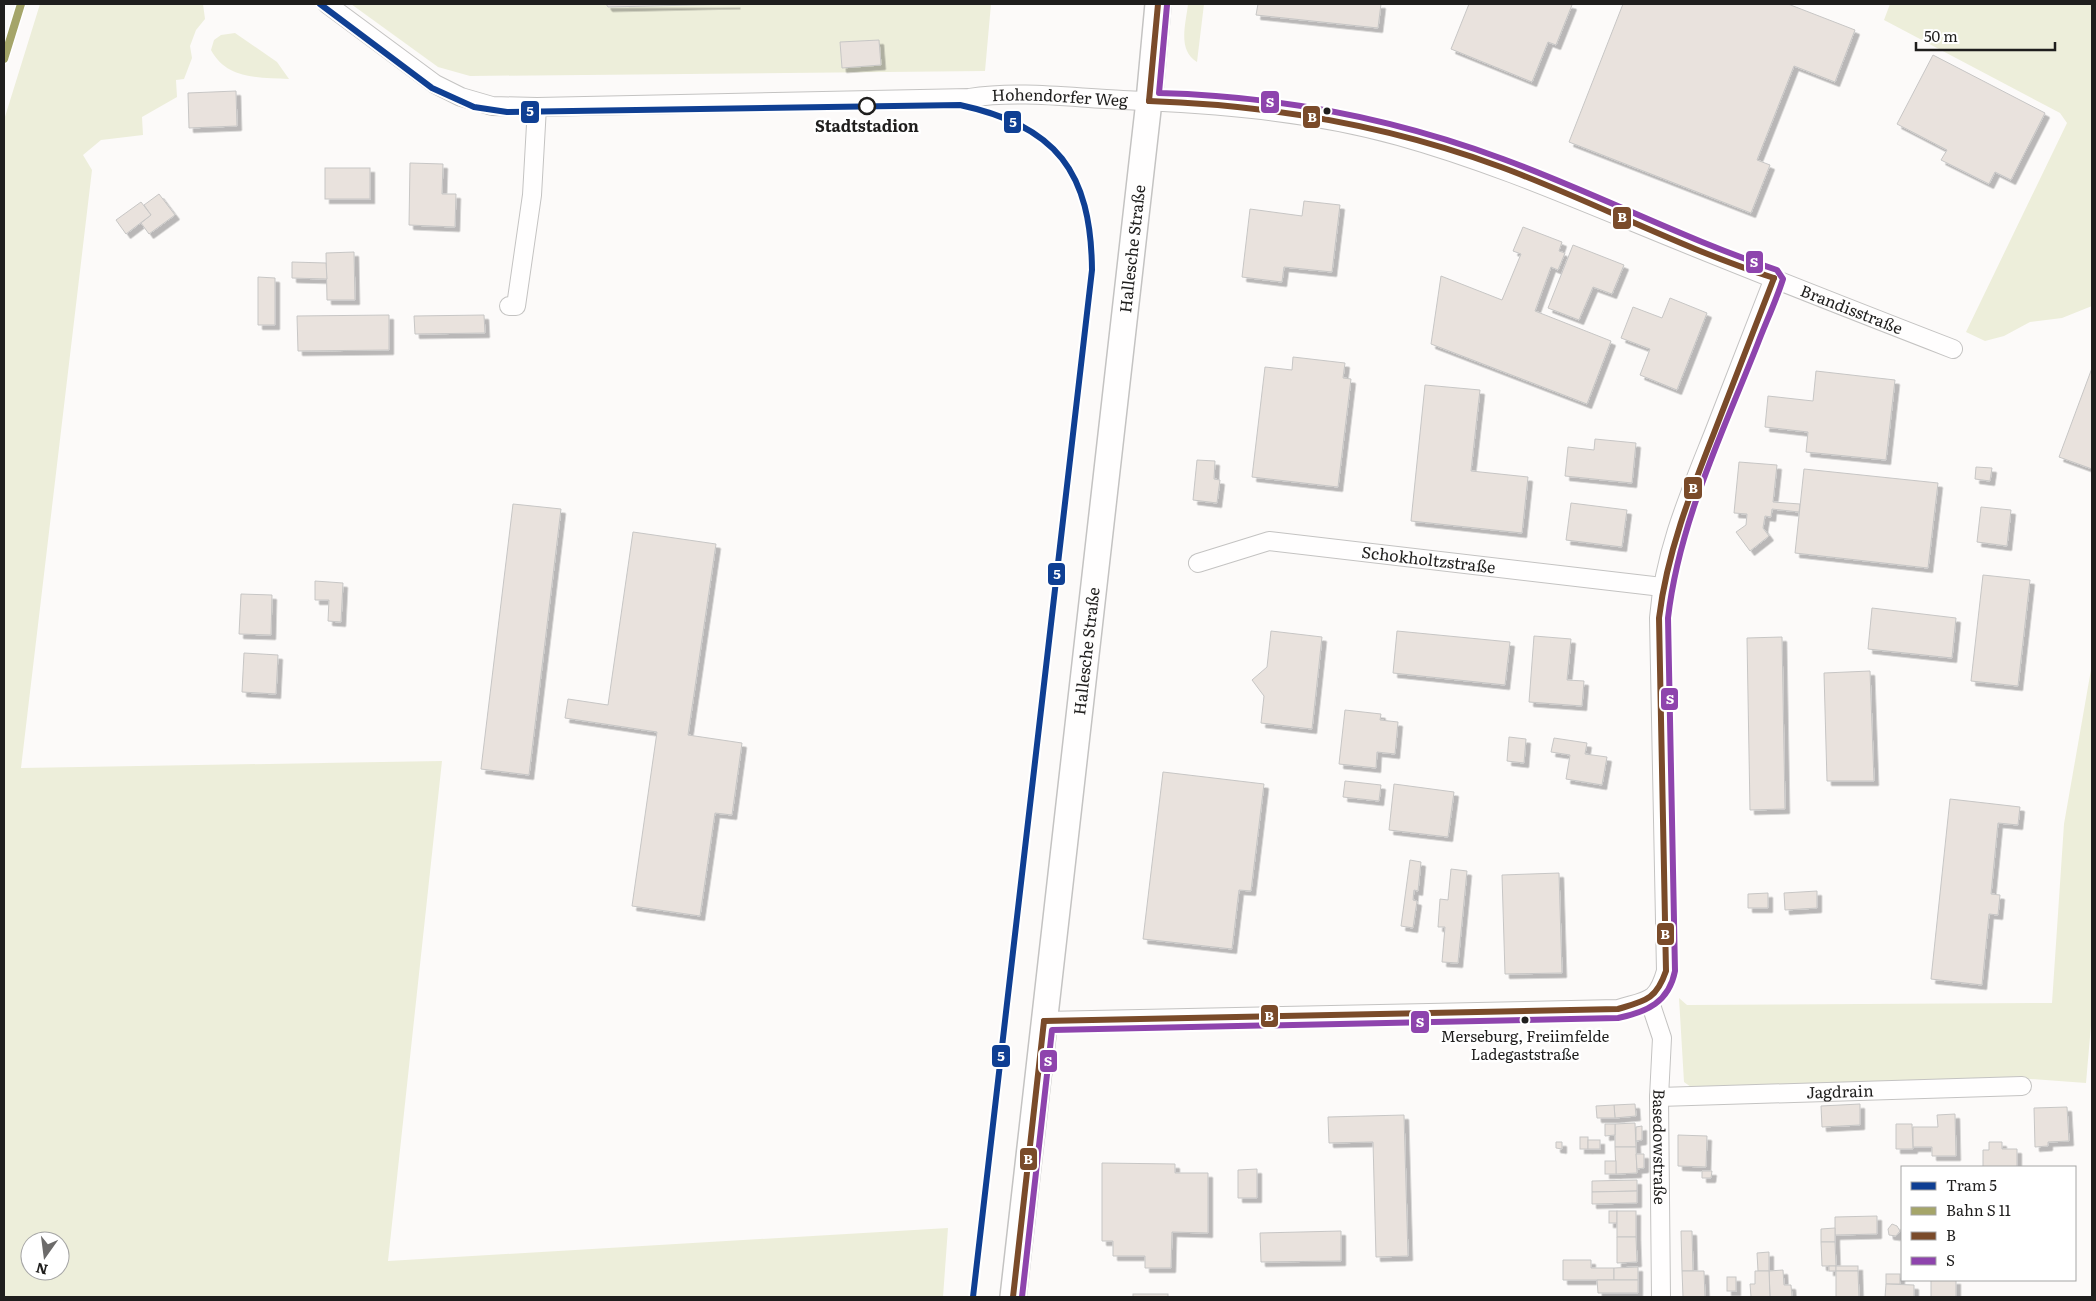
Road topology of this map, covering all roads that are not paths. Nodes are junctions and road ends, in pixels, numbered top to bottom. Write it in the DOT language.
graph roads {
  1 [pos="327,4"];
  2 [pos="1158,4"];
  3 [pos="1149,101"];
  4 [pos="537,107"];
  5 [pos="1774,278"];
  6 [pos="513,306"];
  7 [pos="1954,349"];
  8 [pos="1198,563"];
  9 [pos="1662,587"];
  10 [pos="1649,1000"];
  11 [pos="1044,1021"];
  12 [pos="2022,1086"];
  13 [pos="1659,1097"];
  14 [pos="1014,1297"];
  15 [pos="1661,1297"];
  1 -- 4 [label="street, Hohendorfer Weg"];
  2 -- 3 [label="street, Hallesche Straße"];
  3 -- 4 [label="street, Hohendorfer Weg"];
  3 -- 5 [label="street, Brandisstraße"];
  3 -- 11 [label="street, Hallesche Straße"];
  4 -- 6 [label="street"];
  5 -- 7 [label="street, Brandisstraße"];
  5 -- 9 [label="street"];
  8 -- 9 [label="street, Schokholtzstraße"];
  9 -- 10 [label="street"];
  10 -- 11 [label="street"];
  10 -- 13 [label="street, Basedowstraße"];
  11 -- 14 [label="street, Hallesche Straße"];
  12 -- 13 [label="street, Jagdrain"];
  13 -- 15 [label="street, Basedowstraße"];
}
